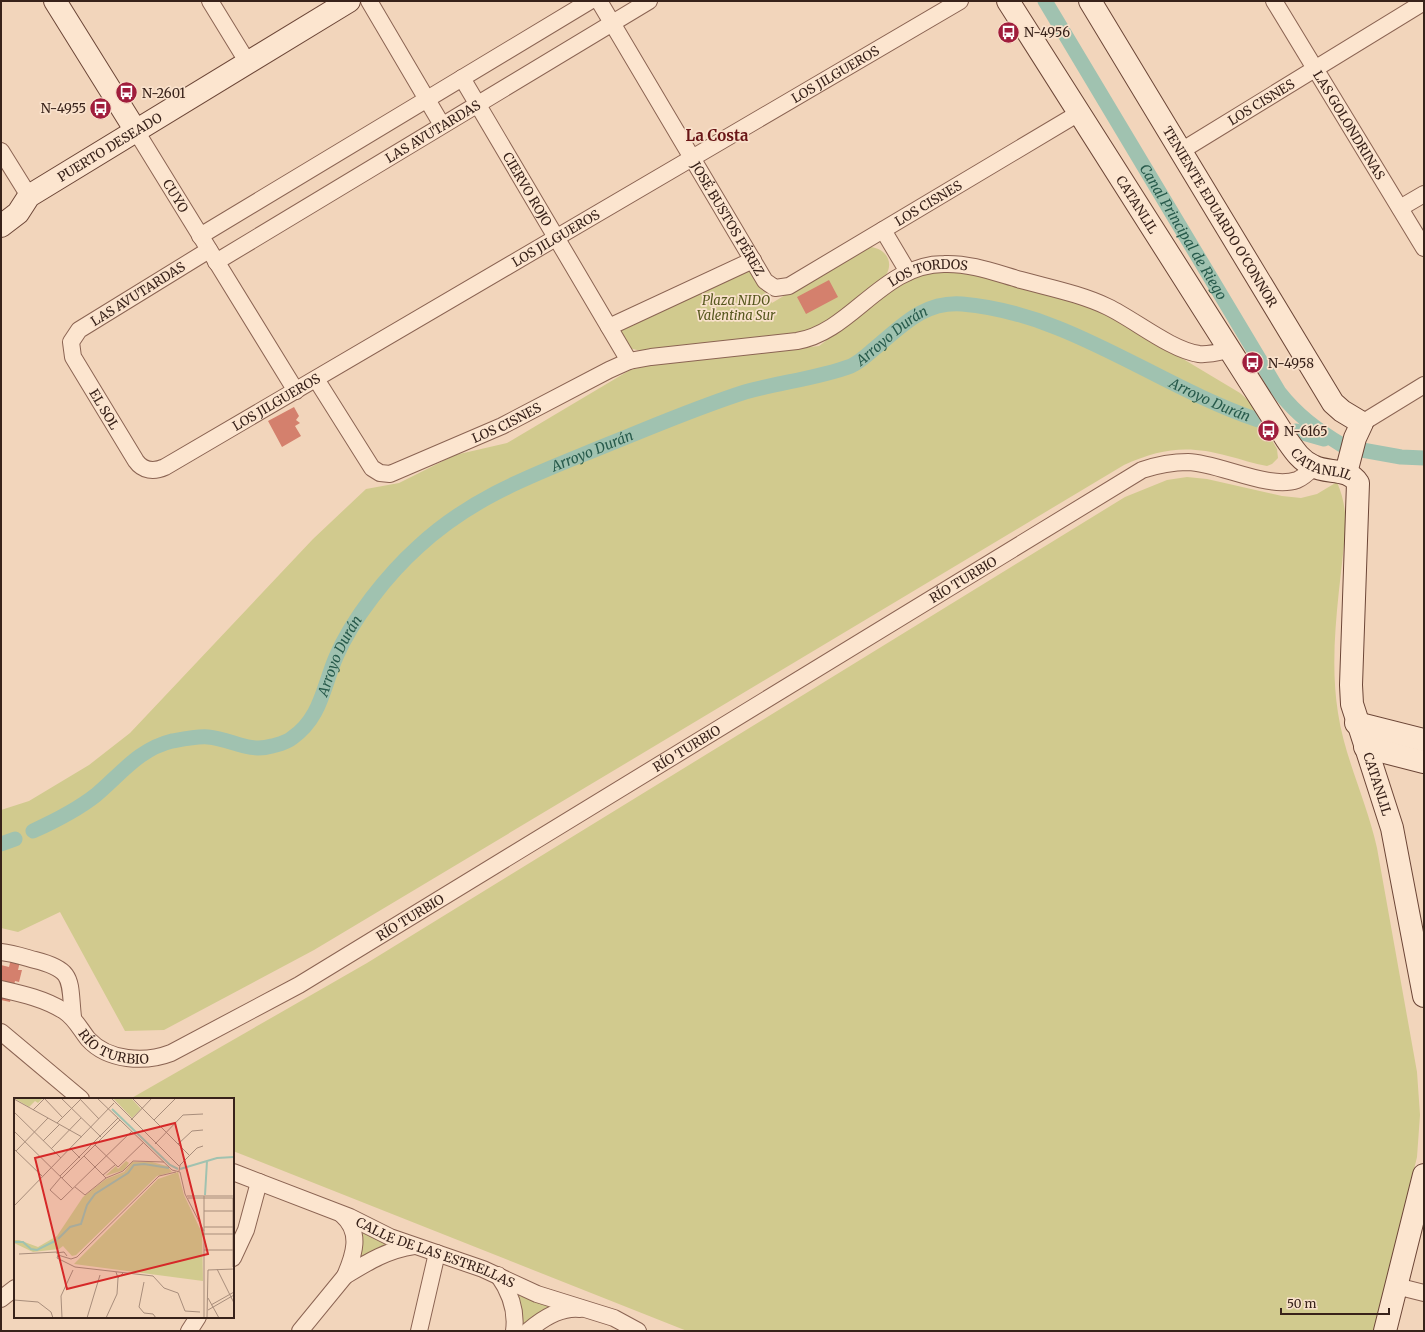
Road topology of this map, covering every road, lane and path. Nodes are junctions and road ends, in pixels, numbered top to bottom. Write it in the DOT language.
graph roads {
  1 [pos="55,1"];
  2 [pos="210,1"];
  3 [pos="349,1"];
  4 [pos="369,1"];
  5 [pos="590,1"];
  6 [pos="599,1"];
  7 [pos="649,1"];
  8 [pos="960,1"];
  9 [pos="1008,1"];
  10 [pos="1090,1"];
  11 [pos="1274,1"];
  12 [pos="1424,2"];
  13 [pos="612,23"];
  14 [pos="248,63"];
  15 [pos="1315,69"];
  16 [pos="462,78"];
  17 [pos="427,100"];
  18 [pos="477,104"];
  19 [pos="1079,113"];
  20 [pos="442,125"];
  21 [pos="136,131"];
  22 [pos="1,151"];
  23 [pos="1181,151"];
  24 [pos="692,158"];
  25 [pos="1424,194"];
  26 [pos="29,196"];
  27 [pos="1400,208"];
  28 [pos="1,226"];
  29 [pos="883,230"];
  30 [pos="200,236"];
  31 [pos="556,238"];
  32 [pos="1424,248"];
  33 [pos="212,256"];
  34 [pos="753,260"];
  35 [pos="908,272"];
  36 [pos="776,288"];
  37 [pos="609,327"];
  38 [pos="71,342"];
  39 [pos="1229,350"];
  40 [pos="629,361"];
  41 [pos="316,378"];
  42 [pos="1424,385"];
  43 [pos="296,391"];
  44 [pos="1362,423"];
  45 [pos="1314,467"];
  46 [pos="149,470"];
  47 [pos="1346,473"];
  48 [pos="1356,723"];
  49 [pos="1424,740"];
  50 [pos="1365,747"];
  51 [pos="1424,762"];
  52 [pos="1,952"];
  53 [pos="1,989"];
  54 [pos="1424,996"];
  55 [pos="73,1017"];
  56 [pos="1,1032"];
  57 [pos="80,1098"];
  58 [pos="234,1172"];
  59 [pos="1424,1175"];
  60 [pos="259,1182"];
  61 [pos="337,1212"];
  62 [pos="416,1246"];
  63 [pos="437,1253"];
  64 [pos="234,1256"];
  65 [pos="498,1275"];
  66 [pos="345,1276"];
  67 [pos="1396,1286"];
  68 [pos="14,1289"];
  69 [pos="1424,1294"];
  70 [pos="1,1299"];
  71 [pos="588,1309"];
  72 [pos="197,1318"];
  73 [pos="189,1331"];
  74 [pos="300,1331"];
  75 [pos="419,1331"];
  76 [pos="514,1331"];
  77 [pos="528,1331"];
  78 [pos="638,1331"];
  79 [pos="1385,1331"];
  1 -- 21 [label="street, CUYO"];
  2 -- 14 [label="street"];
  3 -- 14 [label="street, PUERTO DESEADO"];
  4 -- 17 [label="street"];
  5 -- 16 [label="street"];
  6 -- 13 [label="street, JOSÉ BUSTOS PÉREZ"];
  7 -- 13 [label="street, LAS AVUTARDAS"];
  8 -- 24 [label="street, LOS JILGUEROS"];
  9 -- 19 [label="street, CATANLIL"];
  10 -- 23 [label="street, TENIENTE EDUARDO O'CONNOR"];
  11 -- 15 [label="street, LAS GOLONDRINAS"];
  12 -- 15 [label="street, LOS CISNES"];
  13 -- 18 [label="street, LAS AVUTARDAS"];
  13 -- 24 [label="street, JOSÉ BUSTOS PÉREZ"];
  14 -- 21 [label="street, PUERTO DESEADO"];
  15 -- 23 [label="street, LOS CISNES"];
  15 -- 27 [label="street, LAS GOLONDRINAS"];
  16 -- 17 [label="street"];
  16 -- 18 [label="street, CIERVO ROJO"];
  17 -- 20 [label="street"];
  17 -- 30 [label="street"];
  18 -- 20 [label="street, LAS AVUTARDAS"];
  18 -- 31 [label="street, CIERVO ROJO"];
  19 -- 29 [label="street, LOS CISNES"];
  19 -- 39 [label="street, CATANLIL"];
  20 -- 33 [label="street, LAS AVUTARDAS"];
  21 -- 26 [label="street, PUERTO DESEADO"];
  21 -- 30 [label="street, CUYO"];
  22 -- 26 [label="street"];
  23 -- 44 [label="street, TENIENTE EDUARDO O'CONNOR"];
  24 -- 31 [label="street, LOS JILGUEROS"];
  24 -- 34 [label="street, JOSÉ BUSTOS PÉREZ"];
  25 -- 27 [label="street"];
  26 -- 28 [label="street, PUERTO DESEADO"];
  27 -- 32 [label="street, LAS GOLONDRINAS"];
  29 -- 35 [label="street"];
  29 -- 36 [label="street, LOS CISNES"];
  30 -- 33 [label="street, CUYO"];
  31 -- 37 [label="street, CIERVO ROJO"];
  31 -- 41 [label="street, LOS JILGUEROS"];
  33 -- 38 [label="street, LAS AVUTARDAS"];
  33 -- 43 [label="street, CUYO"];
  34 -- 36 [label="street, JOSÉ BUSTOS PÉREZ"];
  34 -- 37 [label="street"];
  35 -- 39 [label="street, LOS TORDOS"];
  35 -- 40 [label="street, LOS TORDOS"];
  37 -- 40 [label="street, CIERVO ROJO"];
  38 -- 46 [label="street, EL SOL"];
  39 -- 45 [label="street, CATANLIL"];
  40 -- 41 [label="street, LOS CISNES"];
  41 -- 43 [label="street, LOS JILGUEROS"];
  42 -- 44 [label="street"];
  43 -- 46 [label="street, LOS JILGUEROS"];
  44 -- 47 [label="street"];
  45 -- 47 [label="street, CATANLIL"];
  45 -- 55 [label="street, RÍO TURBIO"];
  47 -- 48 [label="street, CATANLIL"];
  48 -- 49 [label="street"];
  48 -- 50 [label="street, CATANLIL"];
  50 -- 51 [label="street"];
  50 -- 54 [label="street, CATANLIL"];
  52 -- 55 [label="street"];
  53 -- 55 [label="street"];
  56 -- 57 [label="street"];
  58 -- 60 [label="street, CALLE DE LAS ESTRELLAS"];
  59 -- 67 [label="street"];
  60 -- 61 [label="street, CALLE DE LAS ESTRELLAS"];
  60 -- 64 [label="street"];
  61 -- 62 [label="street, CALLE DE LAS ESTRELLAS"];
  61 -- 66 [label="street"];
  62 -- 63 [label="street, CALLE DE LAS ESTRELLAS"];
  62 -- 66 [label="street"];
  63 -- 65 [label="street, CALLE DE LAS ESTRELLAS"];
  63 -- 75 [label="street"];
  65 -- 71 [label="street, CALLE DE LAS ESTRELLAS"];
  65 -- 76 [label="street"];
  66 -- 74 [label="street"];
  67 -- 69 [label="street"];
  67 -- 79 [label="street"];
  68 -- 70 [label="street"];
  71 -- 77 [label="street"];
  71 -- 78 [label="street, CALLE DE LAS ESTRELLAS"];
  72 -- 73 [label="street"];
}
